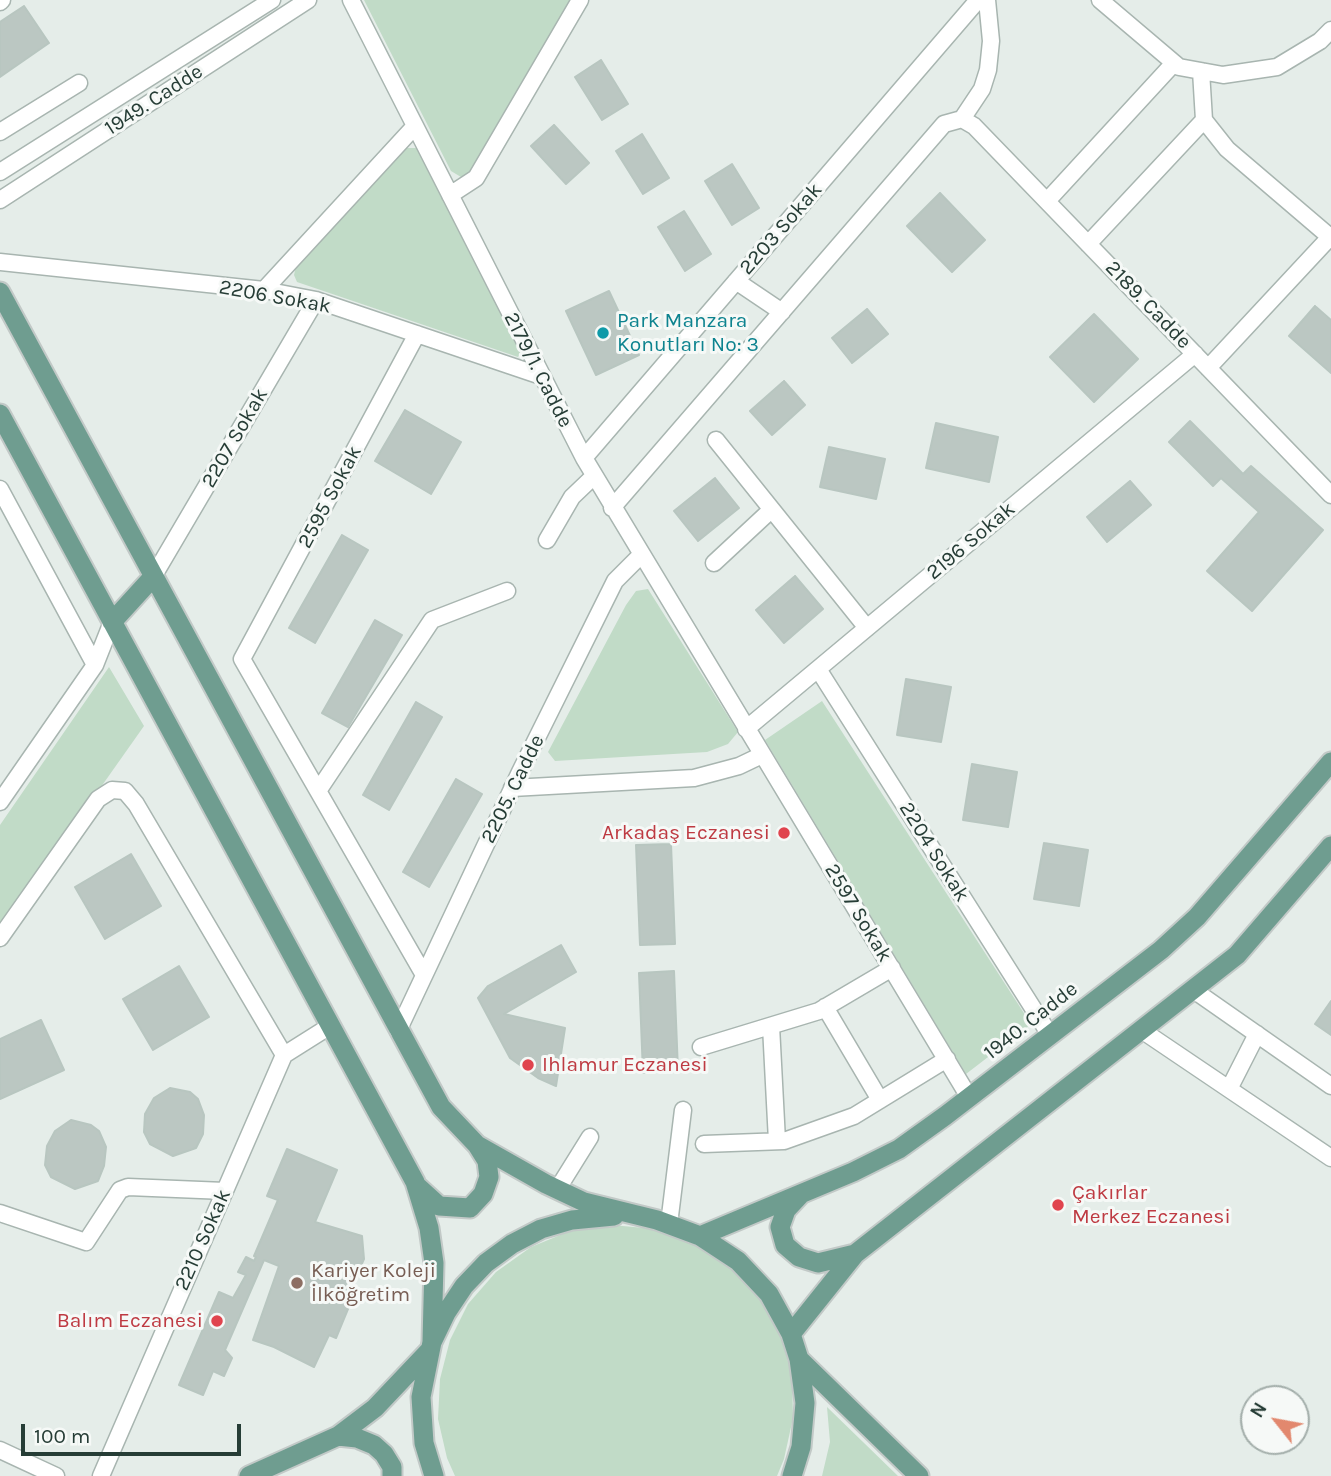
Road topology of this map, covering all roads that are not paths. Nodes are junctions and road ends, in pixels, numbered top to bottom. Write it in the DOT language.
graph roads {
  1 [pos="272,0"];
  2 [pos="307,0"];
  3 [pos="351,0"];
  4 [pos="580,0"];
  5 [pos="1100,0"];
  6 [pos="977,1"];
  7 [pos="1327,41"];
  8 [pos="1174,63"];
  9 [pos="1201,71"];
  10 [pos="79,83"];
  11 [pos="962,119"];
  12 [pos="1204,120"];
  13 [pos="415,126"];
  14 [pos="0,132"];
  15 [pos="3,165"];
  16 [pos="450,195"];
  17 [pos="0,200"];
  18 [pos="1047,201"];
  19 [pos="1330,236"];
  20 [pos="1088,244"];
  21 [pos="0,262"];
  22 [pos="736,281"];
  23 [pos="264,290"];
  24 [pos="0,292"];
  25 [pos="316,300"];
  26 [pos="782,312"];
  27 [pos="418,334"];
  28 [pos="1195,354"];
  29 [pos="1208,368"];
  30 [pos="541,376"];
  31 [pos="0,414"];
  32 [pos="716,440"];
  33 [pos="584,458"];
  34 [pos="594,476"];
  35 [pos="0,489"];
  36 [pos="1331,495"];
  37 [pos="612,508"];
  38 [pos="771,510"];
  39 [pos="547,540"];
  40 [pos="641,555"];
  41 [pos="713,563"];
  42 [pos="153,577"];
  43 [pos="507,591"];
  44 [pos="112,622"];
  45 [pos="867,628"];
  46 [pos="95,665"];
  47 [pos="818,669"];
  48 [pos="746,729"];
  49 [pos="762,755"];
  50 [pos="1331,762"];
  51 [pos="512,788"];
  52 [pos="318,791"];
  53 [pos="0,802"];
  54 [pos="1331,846"];
  55 [pos="0,938"];
  56 [pos="892,968"];
  57 [pos="424,975"];
  58 [pos="1195,990"];
  59 [pos="825,1007"];
  60 [pos="330,1026"];
  61 [pos="771,1026"];
  62 [pos="398,1031"];
  63 [pos="1143,1031"];
  64 [pos="1257,1034"];
  65 [pos="1050,1035"];
  66 [pos="701,1047"];
  67 [pos="284,1055"];
  68 [pos="947,1059"];
  69 [pos="1331,1086"];
  70 [pos="1228,1089"];
  71 [pos="969,1097"];
  72 [pos="880,1100"];
  73 [pos="683,1110"];
  74 [pos="590,1137"];
  75 [pos="777,1141"];
  76 [pos="704,1144"];
  77 [pos="478,1145"];
  78 [pos="1331,1157"];
  79 [pos="415,1182"];
  80 [pos="814,1186"];
  81 [pos="557,1190"];
  82 [pos="225,1191"];
  83 [pos="0,1213"];
  84 [pos="636,1216"];
  85 [pos="669,1224"];
  86 [pos="700,1236"];
  87 [pos="855,1254"];
  88 [pos="791,1334"];
  89 [pos="431,1347"];
  90 [pos="799,1359"];
  91 [pos="338,1436"];
  92 [pos="0,1450"];
  93 [pos="56,1476"];
  94 [pos="101,1476"];
  95 [pos="248,1476"];
  96 [pos="392,1476"];
  97 [pos="434,1476"];
  98 [pos="792,1476"];
  99 [pos="919,1476"];
  1 -- 15 [label="street, 1949. Cadde"];
  2 -- 17 [label="street, 1949. Cadde"];
  3 -- 13 [label="street, 2179/1. Cadde"];
  4 -- 16 [label="street"];
  5 -- 8 [label="street"];
  6 -- 11 [label="street"];
  6 -- 22 [label="street, 2203 Sokak"];
  7 -- 9 [label="street"];
  8 -- 9 [label="street"];
  8 -- 18 [label="street"];
  9 -- 12 [label="street"];
  10 -- 14 [label="street"];
  11 -- 18 [label="street, 2189. Cadde"];
  11 -- 26 [label="street"];
  12 -- 19 [label="street"];
  12 -- 20 [label="street"];
  13 -- 16 [label="street, 2179/1. Cadde"];
  13 -- 23 [label="street"];
  16 -- 30 [label="street, 2179/1. Cadde"];
  18 -- 20 [label="street, 2189. Cadde"];
  19 -- 29 [label="street"];
  20 -- 28 [label="street, 2189. Cadde"];
  21 -- 23 [label="street, 2206 Sokak"];
  22 -- 26 [label="street"];
  22 -- 33 [label="street, 2203 Sokak"];
  23 -- 25 [label="street, 2206 Sokak"];
  24 -- 42 [label="main road"];
  25 -- 27 [label="street, 2206 Sokak"];
  25 -- 42 [label="street, 2207 Sokak"];
  26 -- 37 [label="street"];
  27 -- 30 [label="street, 2206 Sokak"];
  27 -- 52 [label="street, 2595 Sokak"];
  28 -- 29 [label="street, 2189. Cadde"];
  28 -- 45 [label="street, 2196 Sokak"];
  29 -- 36 [label="street, 2189. Cadde"];
  30 -- 33 [label="street, 2179/1. Cadde"];
  31 -- 44 [label="main road"];
  32 -- 38 [label="street"];
  33 -- 34 [label="street, 2179/1. Cadde"];
  34 -- 37 [label="street, 2179/1. Cadde"];
  34 -- 39 [label="street"];
  35 -- 46 [label="street"];
  37 -- 40 [label="street, 2179/1. Cadde"];
  38 -- 41 [label="street"];
  38 -- 45 [label="street"];
  40 -- 48 [label="street, 2179/1. Cadde"];
  40 -- 51 [label="street, 2205. Cadde"];
  42 -- 44 [label="main road"];
  42 -- 62 [label="main road"];
  43 -- 52 [label="street"];
  44 -- 46 [label="street"];
  44 -- 60 [label="main road"];
  45 -- 47 [label="street, 2196 Sokak"];
  46 -- 53 [label="street"];
  47 -- 48 [label="street, 2196 Sokak"];
  47 -- 65 [label="street, 2204 Sokak"];
  48 -- 49 [label="street, 2597 Sokak"];
  49 -- 51 [label="street"];
  49 -- 56 [label="street, 2597 Sokak"];
  50 -- 65 [label="main road, 1940. Cadde"];
  51 -- 57 [label="street, 2205. Cadde"];
  52 -- 57 [label="street"];
  54 -- 58 [label="main road"];
  55 -- 67 [label="street"];
  56 -- 59 [label="street"];
  56 -- 68 [label="street, 2597 Sokak"];
  57 -- 62 [label="street, 2205. Cadde"];
  58 -- 63 [label="main road"];
  58 -- 64 [label="street"];
  59 -- 61 [label="street"];
  59 -- 72 [label="street"];
  60 -- 67 [label="street"];
  60 -- 79 [label="main road"];
  61 -- 66 [label="street"];
  61 -- 75 [label="street"];
  62 -- 77 [label="main road"];
  63 -- 70 [label="street"];
  63 -- 87 [label="main road"];
  64 -- 69 [label="street"];
  64 -- 70 [label="street"];
  65 -- 71 [label="main road, 1940. Cadde"];
  67 -- 82 [label="street, 2210 Sokak"];
  68 -- 71 [label="street, 2597 Sokak"];
  68 -- 72 [label="street"];
  70 -- 78 [label="street"];
  71 -- 80 [label="main road, 1940. Cadde"];
  72 -- 75 [label="street"];
  73 -- 85 [label="street"];
  74 -- 81 [label="street"];
  75 -- 76 [label="street"];
  77 -- 79 [label="main road"];
  77 -- 81 [label="main road"];
  79 -- 89 [label="main road"];
  80 -- 86 [label="main road, 1940. Cadde"];
  80 -- 87 [label="main road"];
  81 -- 84 [label="main road"];
  82 -- 83 [label="street"];
  82 -- 94 [label="street, 2210 Sokak"];
  84 -- 85 [label="main road"];
  84 -- 89 [label="main road"];
  85 -- 86 [label="main road"];
  86 -- 88 [label="main road"];
  87 -- 88 [label="main road"];
  88 -- 90 [label="main road"];
  89 -- 91 [label="main road"];
  89 -- 97 [label="main road"];
  90 -- 98 [label="main road"];
  90 -- 99 [label="main road"];
  91 -- 95 [label="main road"];
  91 -- 96 [label="main road"];
  92 -- 93 [label="street"];
}
